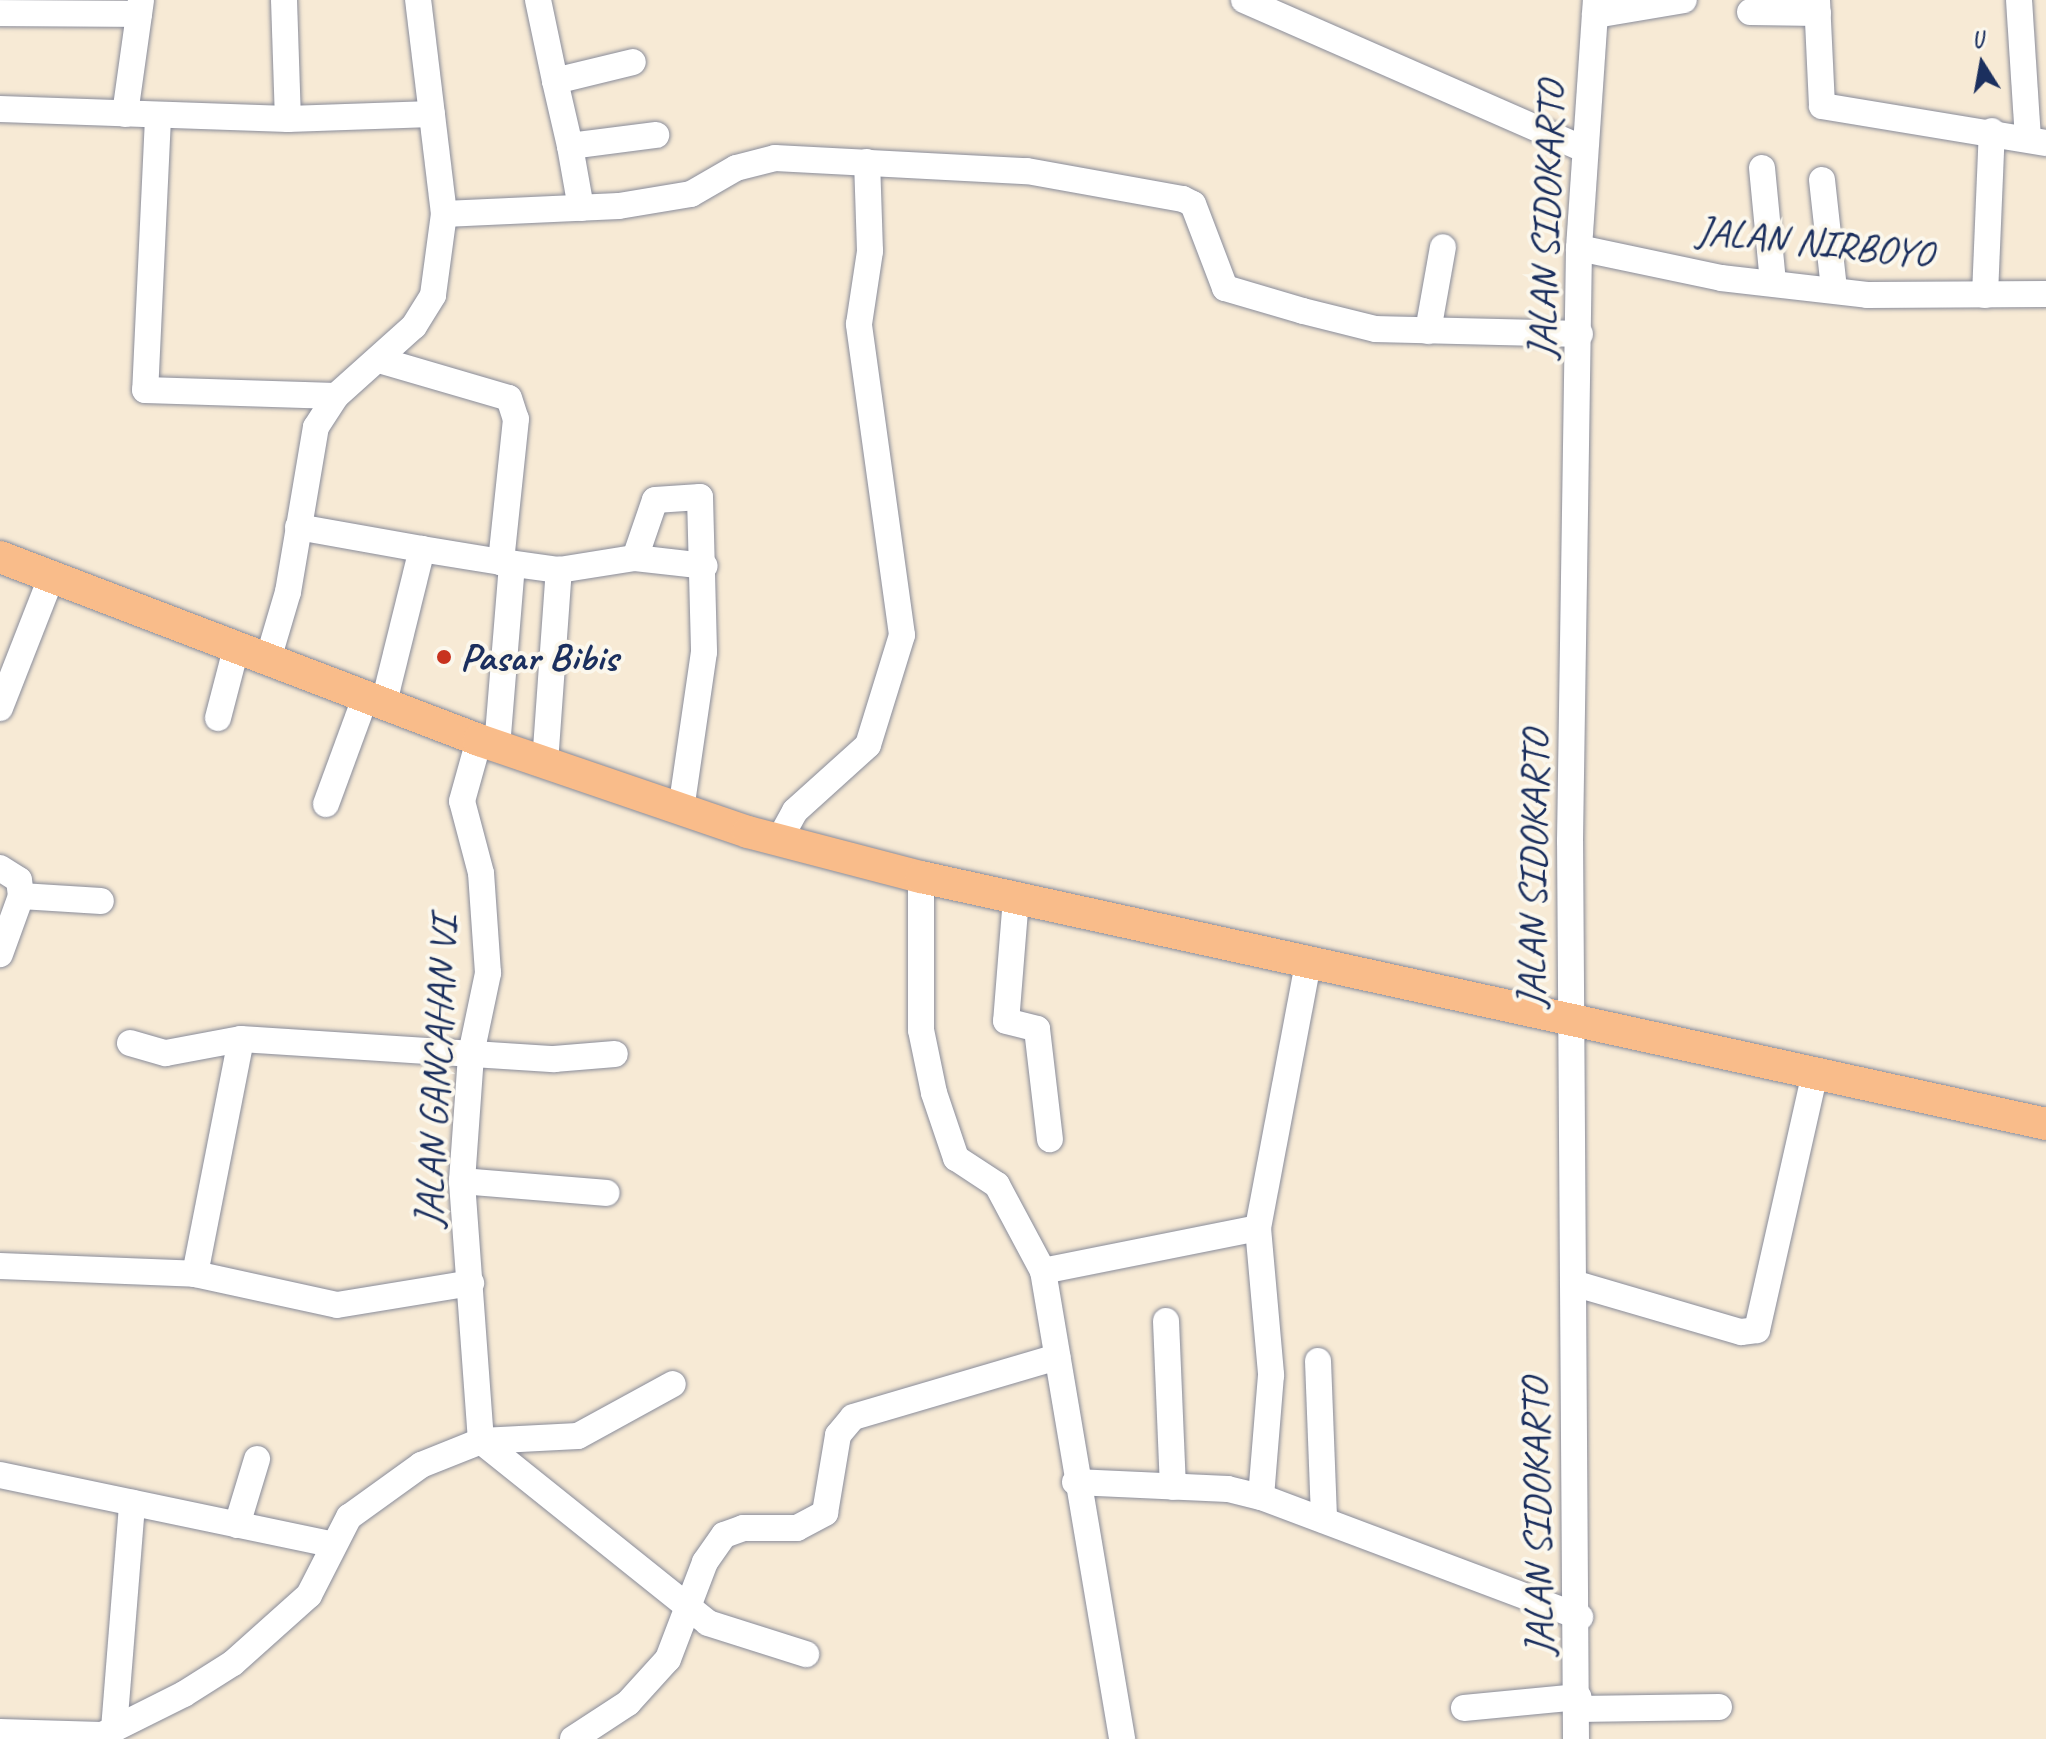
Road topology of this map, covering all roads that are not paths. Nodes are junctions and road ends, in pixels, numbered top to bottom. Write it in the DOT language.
graph roads {
  1 [pos="284,0"];
  2 [pos="418,0"];
  3 [pos="538,0"];
  4 [pos="1244,0"];
  5 [pos="1684,0"];
  6 [pos="2019,0"];
  7 [pos="140,7"];
  8 [pos="1817,7"];
  9 [pos="1596,8"];
  10 [pos="1750,12"];
  11 [pos="0,13"];
  12 [pos="633,62"];
  13 [pos="555,81"];
  14 [pos="0,109"];
  15 [pos="125,114"];
  16 [pos="432,114"];
  17 [pos="158,118"];
  18 [pos="288,119"];
  19 [pos="1992,131"];
  20 [pos="656,135"];
  21 [pos="2037,141"];
  22 [pos="570,146"];
  23 [pos="1583,149"];
  24 [pos="867,162"];
  25 [pos="1762,168"];
  26 [pos="1822,180"];
  27 [pos="581,208"];
  28 [pos="444,214"];
  29 [pos="1443,247"];
  30 [pos="1579,248"];
  31 [pos="1773,282"];
  32 [pos="1834,288"];
  33 [pos="2046,294"];
  34 [pos="1985,295"];
  35 [pos="1428,331"];
  36 [pos="1580,334"];
  37 [pos="379,360"];
  38 [pos="336,396"];
  39 [pos="298,527"];
  40 [pos="422,549"];
  41 [pos="0,557"];
  42 [pos="635,558"];
  43 [pos="507,563"];
  44 [pos="705,566"];
  45 [pos="559,570"];
  46 [pos="51,578"];
  47 [pos="237,645"];
  48 [pos="269,656"];
  49 [pos="375,699"];
  50 [pos="0,708"];
  51 [pos="218,718"];
  52 [pos="488,744"];
  53 [pos="545,763"];
  54 [pos="326,804"];
  55 [pos="681,809"];
  56 [pos="779,840"];
  57 [pos="0,868"];
  58 [pos="921,877"];
  59 [pos="21,896"];
  60 [pos="1016,898"];
  61 [pos="101,901"];
  62 [pos="0,954"];
  63 [pos="1308,964"];
  64 [pos="1571,1015"];
  65 [pos="241,1039"];
  66 [pos="130,1043"];
  67 [pos="471,1054"];
  68 [pos="615,1054"];
  69 [pos="1815,1072"];
  70 [pos="2046,1124"];
  71 [pos="1050,1139"];
  72 [pos="462,1181"];
  73 [pos="607,1193"];
  74 [pos="1258,1228"];
  75 [pos="0,1266"];
  76 [pos="1043,1271"];
  77 [pos="195,1274"];
  78 [pos="471,1283"];
  79 [pos="1573,1283"];
  80 [pos="1166,1321"];
  81 [pos="1057,1357"];
  82 [pos="1318,1361"];
  83 [pos="673,1384"];
  84 [pos="481,1441"];
  85 [pos="257,1459"];
  86 [pos="0,1475"];
  87 [pos="1075,1482"];
  88 [pos="1173,1487"];
  89 [pos="1261,1497"];
  90 [pos="132,1503"];
  91 [pos="1324,1520"];
  92 [pos="237,1525"];
  93 [pos="331,1544"];
  94 [pos="693,1608"];
  95 [pos="1580,1617"];
  96 [pos="806,1654"];
  97 [pos="1577,1703"];
  98 [pos="1719,1707"];
  99 [pos="1464,1708"];
  100 [pos="0,1732"];
  101 [pos="106,1734"];
  102 [pos="573,1739"];
  103 [pos="1122,1739"];
  104 [pos="1576,1739"];
  1 -- 18 [label="street"];
  2 -- 16 [label="street"];
  3 -- 13 [label="street"];
  4 -- 23 [label="street"];
  5 -- 9 [label="street"];
  6 -- 21 [label="street"];
  7 -- 11 [label="street"];
  7 -- 15 [label="street"];
  8 -- 10 [label="street"];
  8 -- 19 [label="street"];
  9 -- 23 [label="street, JALAN SIDOKARTO"];
  12 -- 13 [label="street"];
  13 -- 22 [label="street"];
  14 -- 15 [label="street"];
  15 -- 17 [label="street"];
  16 -- 18 [label="street"];
  16 -- 28 [label="street"];
  17 -- 18 [label="street"];
  17 -- 38 [label="street"];
  19 -- 21 [label="street"];
  19 -- 34 [label="street"];
  20 -- 22 [label="street"];
  22 -- 27 [label="street"];
  23 -- 30 [label="street, JALAN SIDOKARTO"];
  24 -- 27 [label="street"];
  24 -- 35 [label="street"];
  24 -- 56 [label="street"];
  25 -- 31 [label="street"];
  26 -- 32 [label="street"];
  27 -- 28 [label="street"];
  28 -- 37 [label="street"];
  29 -- 35 [label="street"];
  30 -- 31 [label="street, JALAN NIRBOYO"];
  30 -- 36 [label="street, JALAN SIDOKARTO"];
  31 -- 32 [label="street, JALAN NIRBOYO"];
  32 -- 34 [label="street, JALAN NIRBOYO"];
  33 -- 34 [label="street, JALAN NIRBOYO"];
  35 -- 36 [label="street"];
  36 -- 64 [label="street, JALAN SIDOKARTO"];
  37 -- 38 [label="street"];
  37 -- 43 [label="street, JALAN GANCAHAN VI"];
  38 -- 39 [label="street"];
  39 -- 40 [label="street"];
  39 -- 48 [label="street"];
  40 -- 43 [label="street"];
  40 -- 49 [label="street"];
  41 -- 46 [label="main road"];
  42 -- 44 [label="street"];
  42 -- 44 [label="street"];
  42 -- 45 [label="street"];
  43 -- 45 [label="street"];
  43 -- 52 [label="street, JALAN GANCAHAN VI"];
  44 -- 55 [label="street"];
  45 -- 53 [label="street"];
  46 -- 47 [label="main road"];
  46 -- 50 [label="street"];
  47 -- 48 [label="main road"];
  47 -- 51 [label="street"];
  48 -- 49 [label="main road"];
  49 -- 52 [label="main road"];
  49 -- 54 [label="street"];
  52 -- 53 [label="main road"];
  52 -- 67 [label="street, JALAN GANCAHAN VI"];
  53 -- 55 [label="main road"];
  55 -- 56 [label="main road"];
  56 -- 58 [label="main road"];
  57 -- 59 [label="street"];
  58 -- 60 [label="main road"];
  58 -- 76 [label="street"];
  59 -- 61 [label="street"];
  59 -- 62 [label="street"];
  60 -- 63 [label="main road"];
  60 -- 71 [label="street"];
  63 -- 64 [label="main road"];
  63 -- 74 [label="street"];
  64 -- 69 [label="main road"];
  64 -- 79 [label="street, JALAN SIDOKARTO"];
  65 -- 66 [label="street"];
  65 -- 67 [label="street"];
  65 -- 77 [label="street"];
  67 -- 68 [label="street"];
  67 -- 72 [label="street, JALAN GANCAHAN VI"];
  69 -- 70 [label="main road"];
  69 -- 79 [label="street"];
  72 -- 73 [label="street"];
  72 -- 78 [label="street, JALAN GANCAHAN VI"];
  74 -- 76 [label="street"];
  74 -- 89 [label="street"];
  75 -- 77 [label="street"];
  76 -- 81 [label="street"];
  77 -- 78 [label="street"];
  78 -- 84 [label="street, JALAN GANCAHAN VI"];
  79 -- 95 [label="street, JALAN SIDOKARTO"];
  80 -- 88 [label="street"];
  81 -- 87 [label="street"];
  81 -- 94 [label="street"];
  82 -- 91 [label="street"];
  83 -- 84 [label="street"];
  84 -- 93 [label="street"];
  84 -- 94 [label="street"];
  85 -- 92 [label="street"];
  86 -- 90 [label="street"];
  87 -- 88 [label="street"];
  87 -- 103 [label="street"];
  88 -- 89 [label="street"];
  89 -- 91 [label="street"];
  90 -- 92 [label="street"];
  90 -- 101 [label="street"];
  91 -- 95 [label="street"];
  92 -- 93 [label="street"];
  93 -- 101 [label="street"];
  94 -- 96 [label="street"];
  94 -- 102 [label="street"];
  95 -- 97 [label="street, JALAN SIDOKARTO"];
  97 -- 98 [label="street"];
  97 -- 99 [label="street"];
  97 -- 104 [label="street, JALAN SIDOKARTO"];
  100 -- 101 [label="street"];
}
